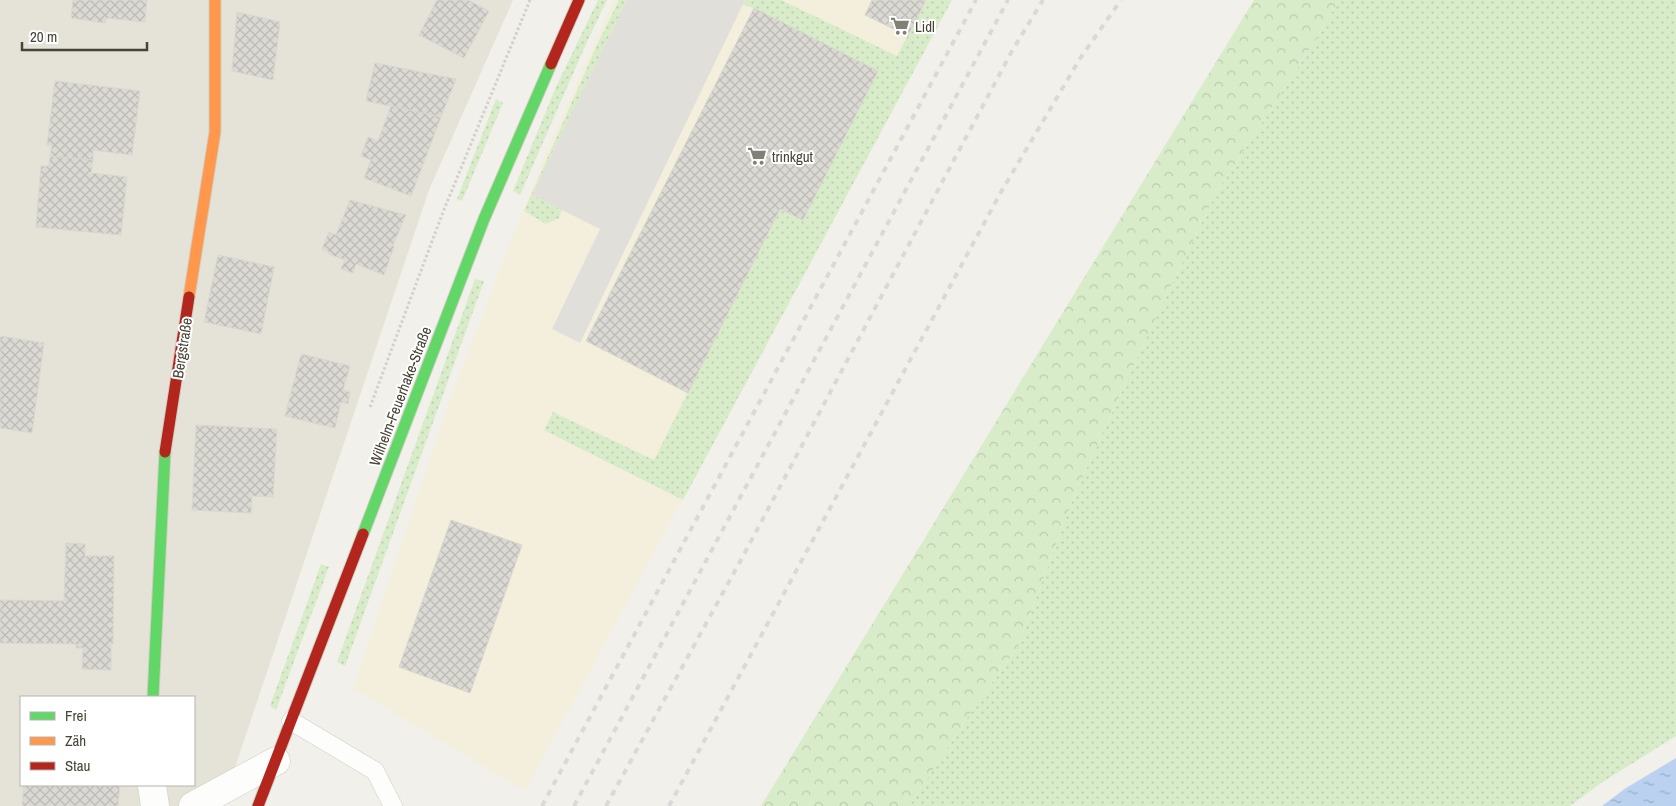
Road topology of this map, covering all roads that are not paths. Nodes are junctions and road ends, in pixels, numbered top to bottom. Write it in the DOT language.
graph roads {
  1 [pos="215,0"];
  2 [pos="579,0"];
  3 [pos="153,696"];
  4 [pos="291,721"];
  5 [pos="276,762"];
  6 [pos="152,786"];
  7 [pos="155,806"];
  8 [pos="193,806"];
  9 [pos="258,806"];
  10 [pos="393,806"];
  1 -- 3 [label="main road, Bergstraße"];
  2 -- 4 [label="main road, Wilhelm-Feuerhake-Straße"];
  4 -- 5 [label="main road, Wilhelm-Feuerhake-Straße"];
  4 -- 10 [label="lane"];
  5 -- 8 [label="street"];
  5 -- 9 [label="main road, Wilhelm-Feuerhake-Straße"];
  6 -- 7 [label="street"];
}
